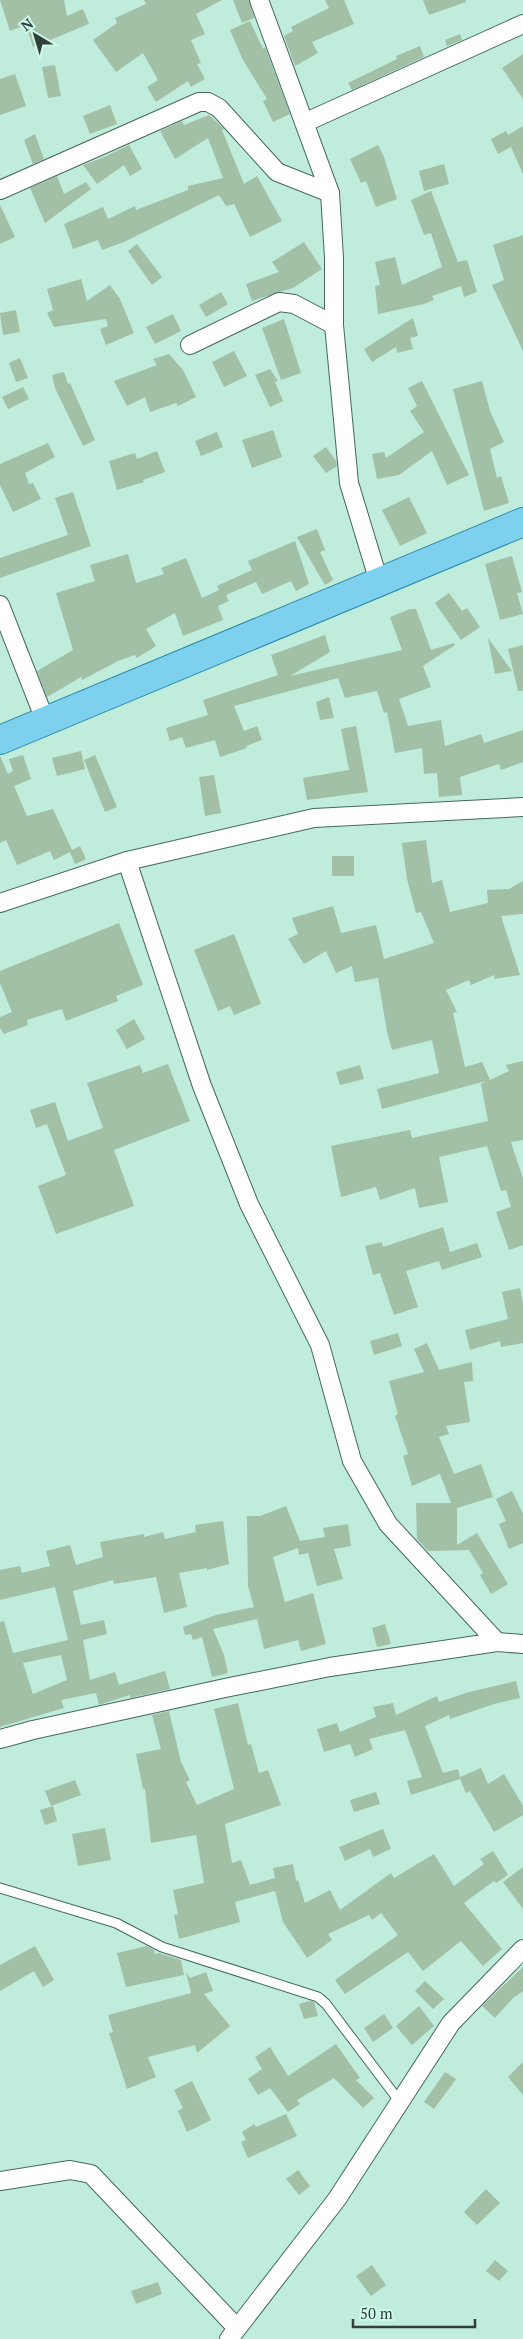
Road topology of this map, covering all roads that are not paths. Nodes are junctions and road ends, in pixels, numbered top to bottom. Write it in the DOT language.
graph roads {
  1 [pos="259,0"];
  2 [pos="523,24"];
  3 [pos="306,122"];
  4 [pos="0,190"];
  5 [pos="330,193"];
  6 [pos="334,325"];
  7 [pos="190,345"];
  8 [pos="523,522"];
  9 [pos="379,582"];
  10 [pos="0,604"];
  11 [pos="45,720"];
  12 [pos="0,740"];
  13 [pos="523,807"];
  14 [pos="127,861"];
  15 [pos="0,903"];
  16 [pos="497,1642"];
  17 [pos="523,1644"];
  18 [pos="0,1739"];
  19 [pos="0,1888"];
  20 [pos="523,1949"];
  21 [pos="400,2102"];
  22 [pos="0,2181"];
  23 [pos="233,2333"];
  1 -- 3 [label="street"];
  2 -- 3 [label="street"];
  3 -- 5 [label="street"];
  4 -- 5 [label="street"];
  5 -- 6 [label="street"];
  6 -- 7 [label="street"];
  6 -- 9 [label="street"];
  8 -- 9 [label="main road"];
  9 -- 11 [label="main road"];
  10 -- 11 [label="street"];
  11 -- 12 [label="main road"];
  13 -- 14 [label="street"];
  14 -- 15 [label="street"];
  14 -- 16 [label="street"];
  16 -- 17 [label="street"];
  16 -- 18 [label="street"];
  19 -- 21 [label="lane"];
  20 -- 21 [label="street"];
  21 -- 23 [label="street"];
  22 -- 23 [label="street"];
}
